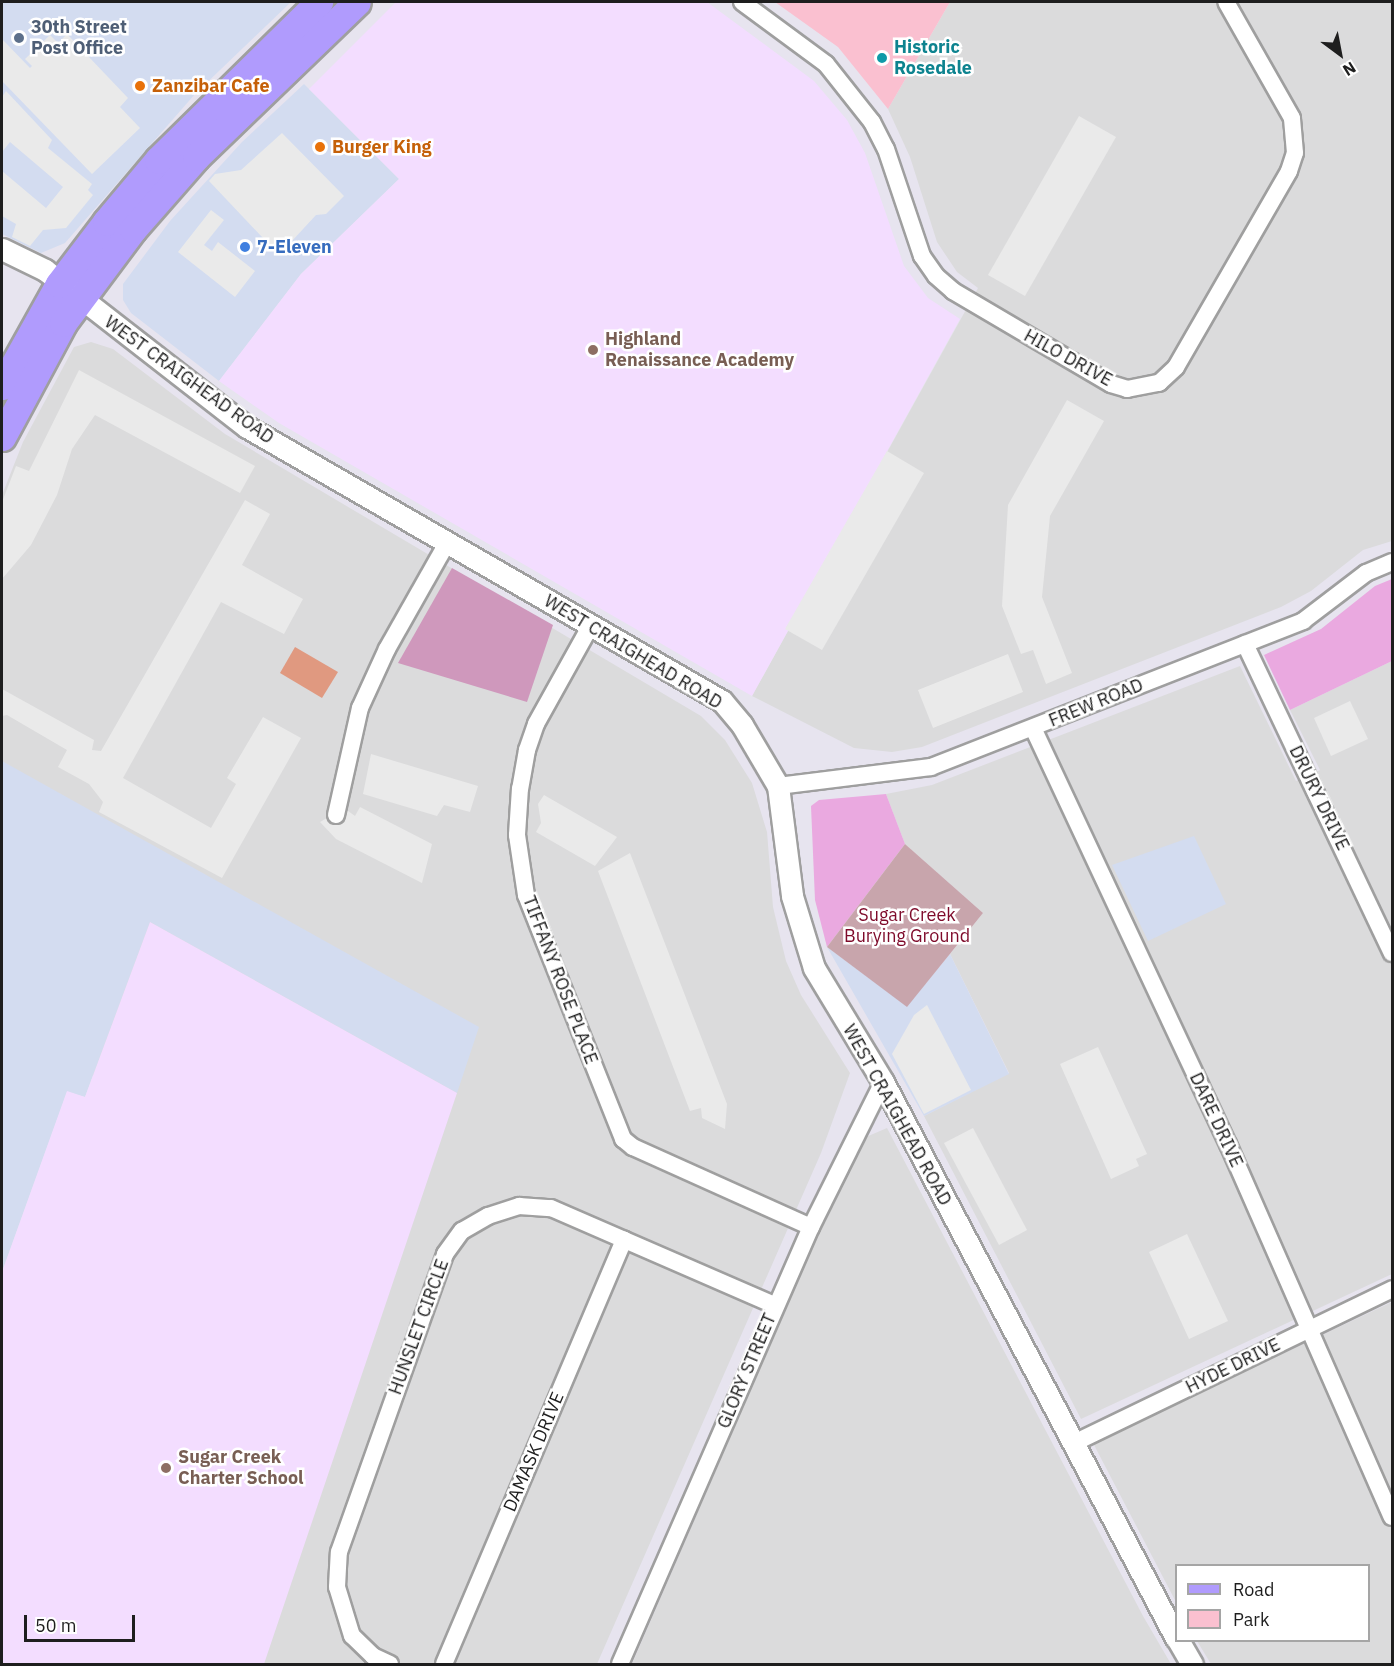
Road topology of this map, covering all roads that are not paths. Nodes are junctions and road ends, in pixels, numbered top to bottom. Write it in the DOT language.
graph roads {
  1 [pos="318,2"];
  2 [pos="357,2"];
  3 [pos="742,2"];
  4 [pos="1226,2"];
  5 [pos="2,249"];
  6 [pos="69,292"];
  7 [pos="2,386"];
  8 [pos="2,437"];
  9 [pos="447,543"];
  10 [pos="1392,562"];
  11 [pos="591,625"];
  12 [pos="1245,644"];
  13 [pos="1033,728"];
  14 [pos="778,786"];
  15 [pos="336,815"];
  16 [pos="1392,953"];
  17 [pos="883,1082"];
  18 [pos="811,1227"];
  19 [pos="624,1240"];
  20 [pos="1392,1289"];
  21 [pos="776,1306"];
  22 [pos="1309,1329"];
  23 [pos="1074,1443"];
  24 [pos="1392,1517"];
  25 [pos="1175,1635"];
  26 [pos="1179,1642"];
  27 [pos="390,1665"];
  28 [pos="444,1665"];
  29 [pos="620,1665"];
  30 [pos="1192,1665"];
  1 -- 6 [label="main road"];
  2 -- 6 [label="main road"];
  3 -- 4 [label="street, HILO DRIVE"];
  5 -- 6 [label="street, WEST CRAIGHEAD ROAD"];
  6 -- 7 [label="main road"];
  6 -- 8 [label="main road"];
  6 -- 9 [label="street, WEST CRAIGHEAD ROAD"];
  9 -- 11 [label="street, WEST CRAIGHEAD ROAD"];
  9 -- 15 [label="street"];
  10 -- 12 [label="street, FREW ROAD"];
  11 -- 14 [label="street, WEST CRAIGHEAD ROAD"];
  11 -- 18 [label="street, TIFFANY ROSE PLACE"];
  12 -- 13 [label="street, FREW ROAD"];
  12 -- 16 [label="street, DRURY DRIVE"];
  13 -- 14 [label="street, FREW ROAD"];
  13 -- 22 [label="street, DARE DRIVE"];
  14 -- 17 [label="street, WEST CRAIGHEAD ROAD"];
  17 -- 18 [label="street, GLORY STREET"];
  17 -- 23 [label="street, WEST CRAIGHEAD ROAD"];
  18 -- 21 [label="street, GLORY STREET"];
  19 -- 21 [label="street, HUNSLET CIRCLE"];
  19 -- 27 [label="street, HUNSLET CIRCLE"];
  19 -- 28 [label="street, DAMASK DRIVE"];
  20 -- 22 [label="street, HYDE DRIVE"];
  21 -- 29 [label="street, GLORY STREET"];
  22 -- 23 [label="street, HYDE DRIVE"];
  22 -- 24 [label="street, DARE DRIVE"];
  23 -- 25 [label="street, WEST CRAIGHEAD ROAD"];
  26 -- 30 [label="street, WEST CRAIGHEAD ROAD"];
}
